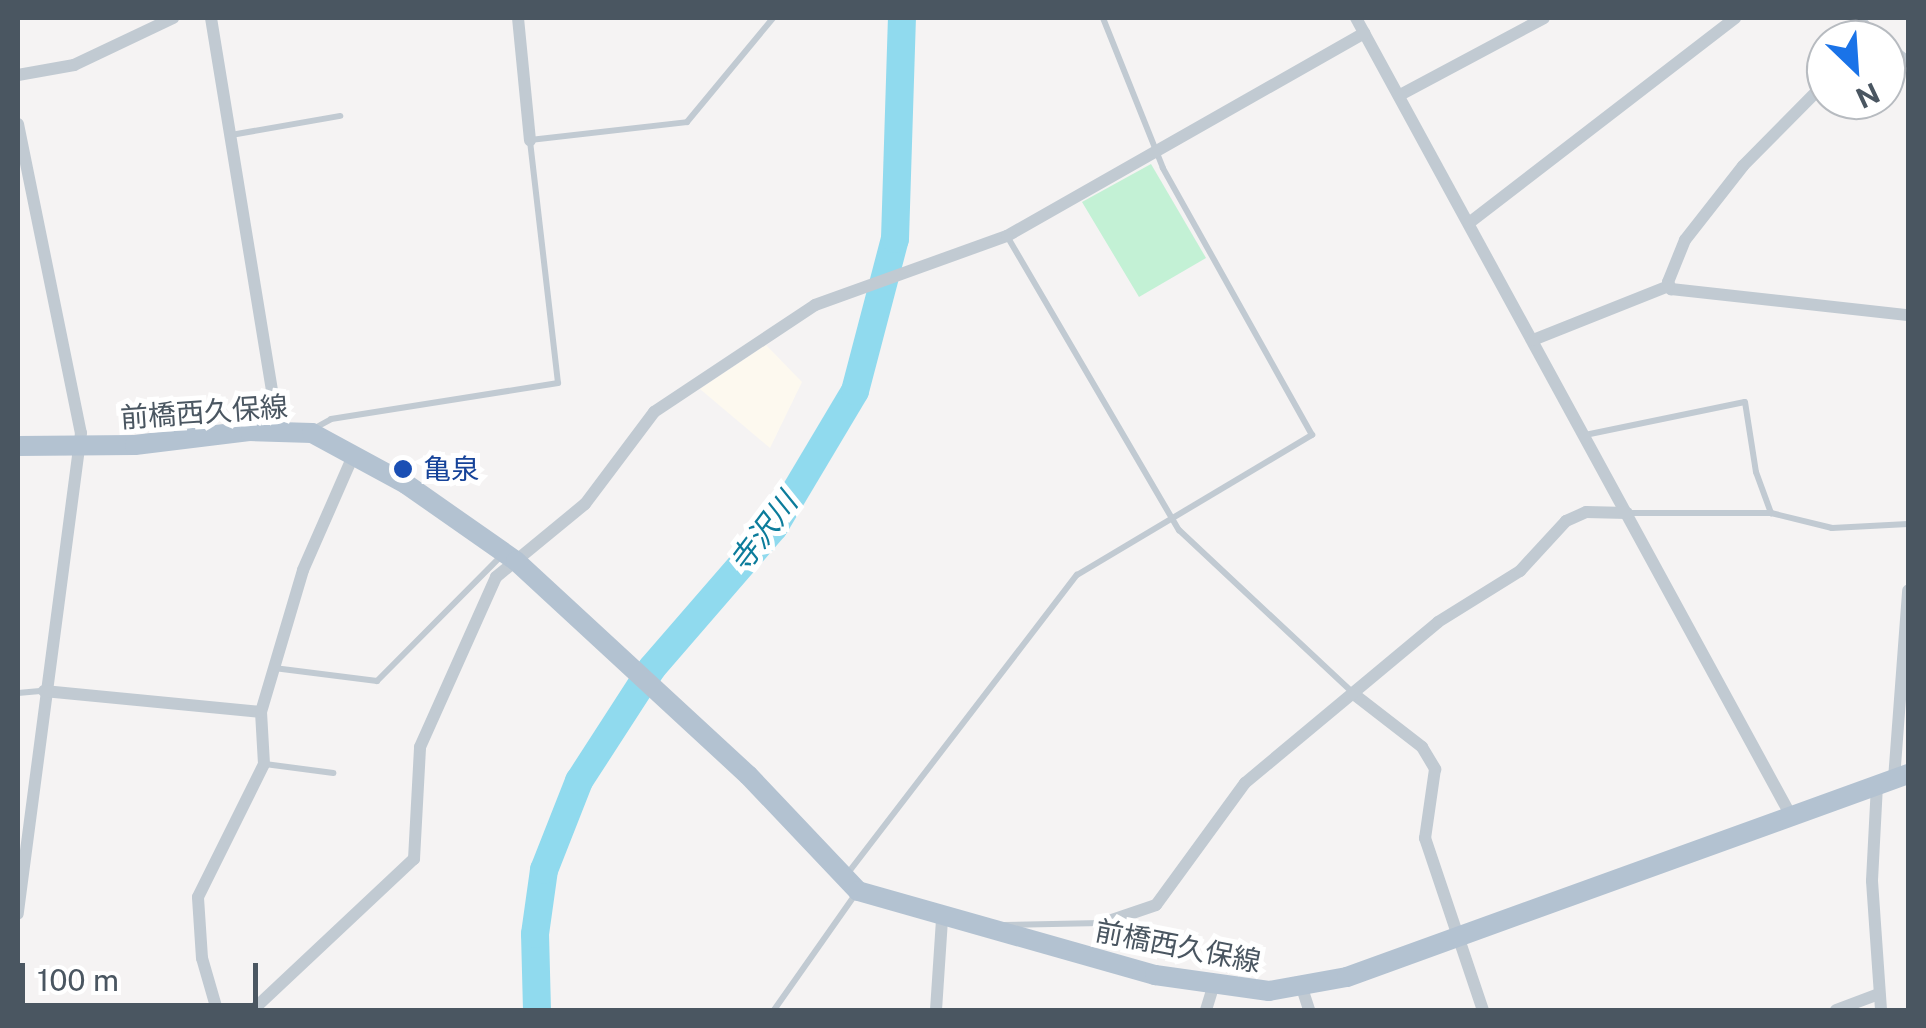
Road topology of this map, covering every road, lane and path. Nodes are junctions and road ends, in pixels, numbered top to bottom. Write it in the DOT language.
graph roads {
  1 [pos="172,18"];
  2 [pos="211,18"];
  3 [pos="518,18"];
  4 [pos="773,18"];
  5 [pos="1103,18"];
  6 [pos="1356,18"];
  7 [pos="1544,18"];
  8 [pos="1735,18"];
  9 [pos="1364,32"];
  10 [pos="18,74"];
  11 [pos="1400,96"];
  12 [pos="1806,99"];
  13 [pos="340,116"];
  14 [pos="18,124"];
  15 [pos="230,136"];
  16 [pos="530,140"];
  17 [pos="1156,152"];
  18 [pos="1469,223"];
  19 [pos="1007,236"];
  20 [pos="1669,286"];
  21 [pos="1908,315"];
  22 [pos="1533,340"];
  23 [pos="279,431"];
  24 [pos="312,434"];
  25 [pos="1585,435"];
  26 [pos="18,446"];
  27 [pos="77,448"];
  28 [pos="354,454"];
  29 [pos="1628,513"];
  30 [pos="1771,513"];
  31 [pos="1171,518"];
  32 [pos="1908,524"];
  33 [pos="510,556"];
  34 [pos="1908,591"];
  35 [pos="274,668"];
  36 [pos="44,691"];
  37 [pos="18,693"];
  38 [pos="1355,694"];
  39 [pos="260,712"];
  40 [pos="264,764"];
  41 [pos="333,773"];
  42 [pos="1893,780"];
  43 [pos="1790,814"];
  44 [pos="851,885"];
  45 [pos="18,914"];
  46 [pos="942,919"];
  47 [pos="1103,923"];
  48 [pos="990,932"];
  49 [pos="1457,936"];
  50 [pos="1214,984"];
  51 [pos="1302,988"];
  52 [pos="1879,994"];
  53 [pos="217,1010"];
  54 [pos="253,1010"];
  55 [pos="774,1010"];
  56 [pos="936,1010"];
  57 [pos="1206,1010"];
  58 [pos="1309,1010"];
  59 [pos="1483,1010"];
  60 [pos="1836,1010"];
  61 [pos="1881,1010"];
  1 -- 10 [label="street"];
  2 -- 15 [label="street"];
  3 -- 16 [label="street"];
  4 -- 16 [label="lane"];
  5 -- 17 [label="lane"];
  6 -- 9 [label="street"];
  7 -- 11 [label="street"];
  8 -- 18 [label="street"];
  9 -- 11 [label="street"];
  9 -- 17 [label="street"];
  11 -- 18 [label="street"];
  12 -- 20 [label="street"];
  13 -- 15 [label="lane"];
  14 -- 27 [label="street"];
  15 -- 23 [label="street"];
  16 -- 24 [label="lane"];
  17 -- 19 [label="street"];
  17 -- 31 [label="lane"];
  18 -- 22 [label="street"];
  19 -- 31 [label="lane"];
  19 -- 33 [label="street"];
  20 -- 21 [label="street"];
  20 -- 22 [label="street"];
  22 -- 25 [label="street"];
  23 -- 24 [label="main road, 前橋西久保線"];
  23 -- 27 [label="main road, 前橋西久保線"];
  24 -- 28 [label="main road, 前橋西久保線"];
  25 -- 29 [label="street"];
  25 -- 30 [label="lane"];
  26 -- 27 [label="main road, 前橋西久保線"];
  27 -- 36 [label="street"];
  28 -- 33 [label="main road, 前橋西久保線"];
  28 -- 35 [label="street"];
  29 -- 30 [label="lane"];
  29 -- 38 [label="street"];
  29 -- 43 [label="street"];
  30 -- 32 [label="lane"];
  31 -- 38 [label="lane"];
  31 -- 44 [label="lane"];
  33 -- 35 [label="lane"];
  33 -- 44 [label="main road, 前橋西久保線"];
  33 -- 54 [label="street"];
  34 -- 42 [label="street"];
  35 -- 39 [label="street"];
  36 -- 37 [label="lane"];
  36 -- 39 [label="street"];
  36 -- 45 [label="street"];
  38 -- 47 [label="street"];
  38 -- 49 [label="street"];
  39 -- 40 [label="street"];
  40 -- 41 [label="lane"];
  40 -- 53 [label="street"];
  42 -- 43 [label="main road, 前橋西久保線"];
  42 -- 52 [label="street"];
  43 -- 49 [label="main road, 前橋西久保線"];
  44 -- 46 [label="main road, 前橋西久保線"];
  44 -- 55 [label="lane"];
  46 -- 48 [label="main road, 前橋西久保線"];
  46 -- 56 [label="street"];
  47 -- 48 [label="lane"];
  48 -- 50 [label="main road, 前橋西久保線"];
  49 -- 51 [label="main road, 前橋西久保線"];
  49 -- 59 [label="street"];
  50 -- 51 [label="main road, 前橋西久保線"];
  50 -- 57 [label="street"];
  51 -- 58 [label="street"];
  52 -- 60 [label="street"];
  52 -- 61 [label="street"];
}
